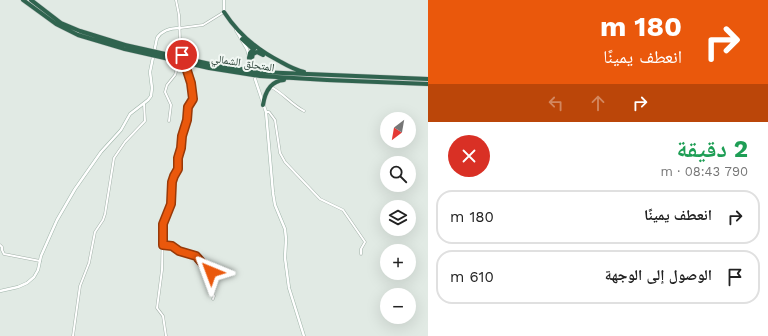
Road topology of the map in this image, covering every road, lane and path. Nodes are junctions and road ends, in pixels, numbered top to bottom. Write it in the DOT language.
graph roads {
  1 [pos="23,0"];
  2 [pos="31,0"];
  3 [pos="176,0"];
  4 [pos="224,0"];
  5 [pos="224,12"];
  6 [pos="180,28"];
  7 [pos="242,39"];
  8 [pos="125,47"];
  9 [pos="254,47"];
  10 [pos="260,53"];
  11 [pos="182,55"];
  12 [pos="251,56"];
  13 [pos="251,64"];
  14 [pos="210,66"];
  15 [pos="252,69"];
  16 [pos="281,73"];
  17 [pos="310,74"];
  18 [pos="261,76"];
  19 [pos="255,79"];
  20 [pos="301,79"];
  21 [pos="428,79"];
  22 [pos="428,84"];
  23 [pos="271,85"];
  24 [pos="263,97"];
  25 [pos="144,104"];
  26 [pos="263,105"];
  27 [pos="304,111"];
  28 [pos="266,112"];
  29 [pos="170,121"];
  30 [pos="0,245"];
  31 [pos="163,245"];
  32 [pos="361,254"];
  33 [pos="40,261"];
  34 [pos="0,291"];
  35 [pos="214,299"];
  36 [pos="73,336"];
  37 [pos="166,336"];
  38 [pos="304,336"];
  1 -- 8 [label="highway, المتحلق الشمالي"];
  2 -- 8 [label="highway, المتحلق الشمالي"];
  3 -- 6 [label="street"];
  4 -- 5 [label="street"];
  5 -- 6 [label="street"];
  5 -- 7 [label="street"];
  5 -- 9 [label="highway"];
  6 -- 11 [label="street"];
  6 -- 25 [label="street"];
  7 -- 9 [label="highway"];
  7 -- 12 [label="street"];
  8 -- 14 [label="highway, المتحلق الشمالي, bridge"];
  9 -- 10 [label="highway"];
  9 -- 12 [label="highway"];
  9 -- 17 [label="highway"];
  10 -- 12 [label="highway"];
  10 -- 16 [label="highway"];
  11 -- 29 [label="street"];
  11 -- 31 [label="street"];
  12 -- 13 [label="highway"];
  13 -- 15 [label="street"];
  14 -- 16 [label="highway, المتحلق الشمالي"];
  14 -- 18 [label="highway, المتحلق الشمالي"];
  16 -- 17 [label="highway, المتحلق الشمالي"];
  17 -- 21 [label="highway, المتحلق الشمالي"];
  18 -- 20 [label="highway, المتحلق الشمالي"];
  18 -- 23 [label="highway"];
  19 -- 24 [label="street"];
  20 -- 22 [label="highway, المتحلق الشمالي"];
  20 -- 23 [label="highway"];
  23 -- 24 [label="highway"];
  23 -- 27 [label="street"];
  24 -- 26 [label="highway"];
  25 -- 33 [label="street"];
  25 -- 36 [label="street"];
  26 -- 28 [label="street"];
  28 -- 32 [label="street"];
  28 -- 38 [label="street"];
  30 -- 33 [label="street"];
  31 -- 35 [label="street"];
  31 -- 37 [label="street"];
  33 -- 34 [label="street"];
}
